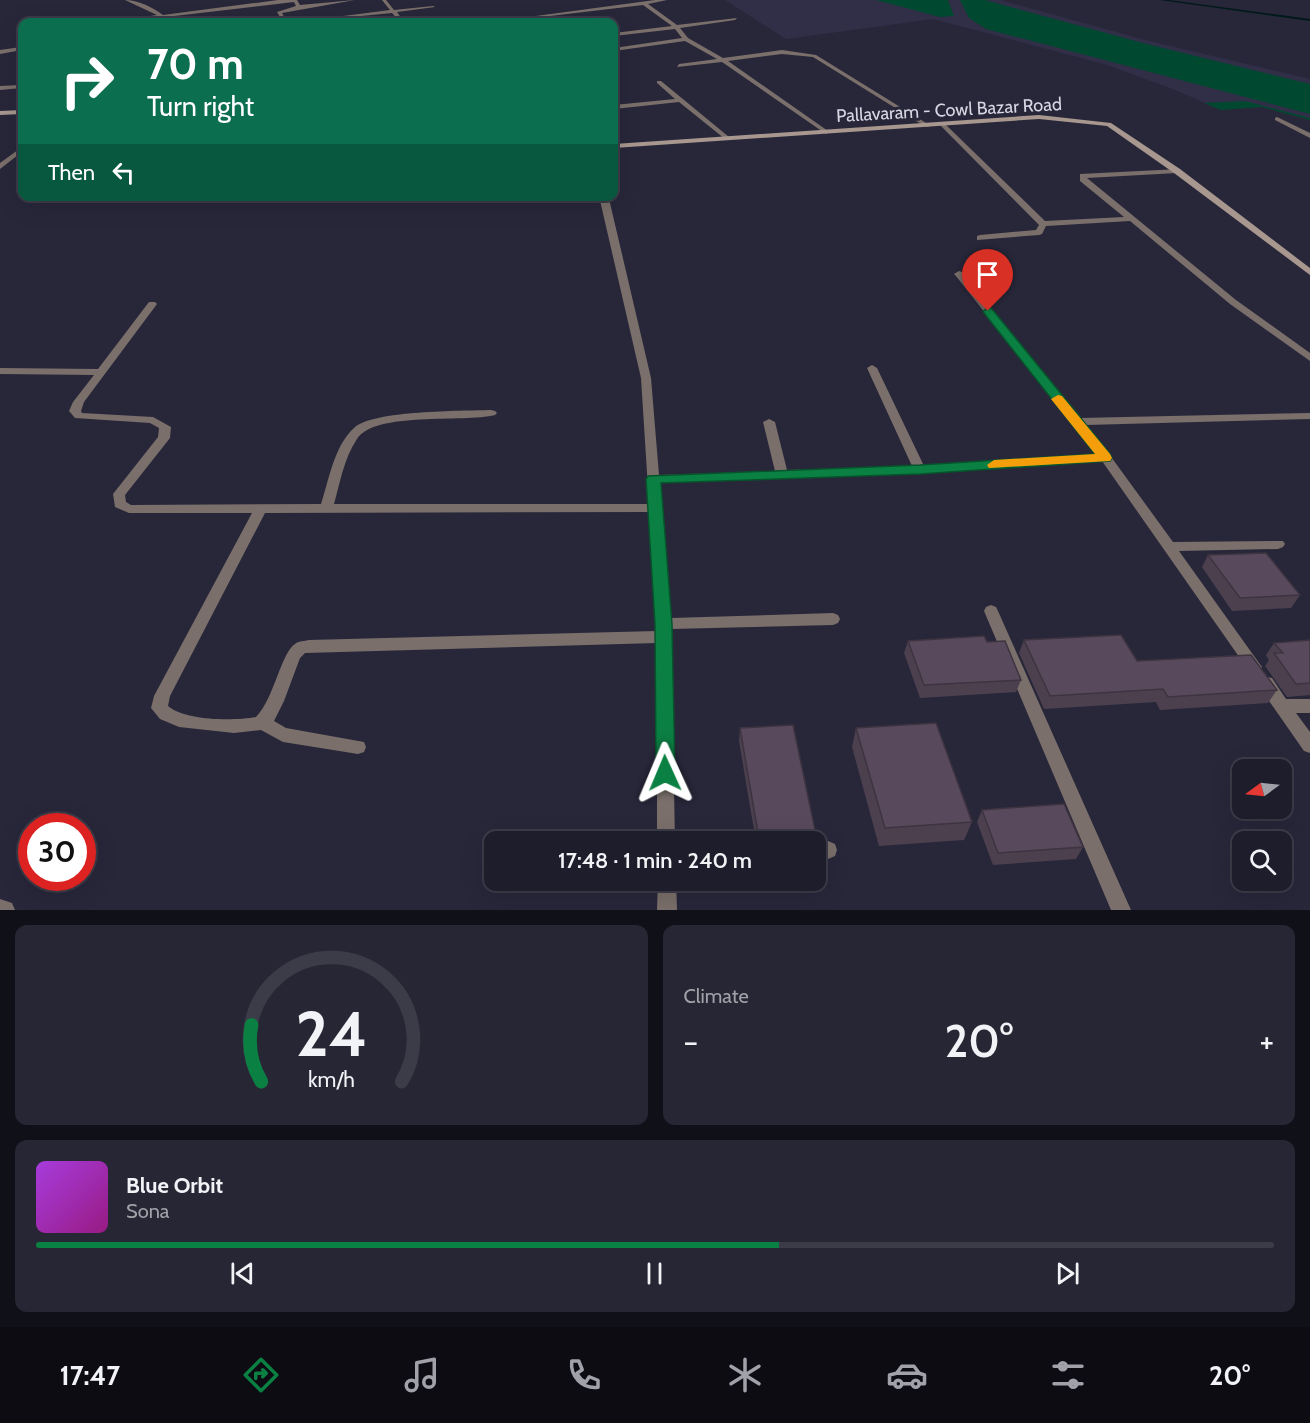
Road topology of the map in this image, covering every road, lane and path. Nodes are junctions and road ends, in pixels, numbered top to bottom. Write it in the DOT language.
graph roads {
  1 [pos="127,0"];
  2 [pos="353,0"];
  3 [pos="384,0"];
  4 [pos="665,0"];
  5 [pos="644,3"];
  6 [pos="299,7"];
  7 [pos="433,7"];
  8 [pos="394,11"];
  9 [pos="162,15"];
  10 [pos="143,18"];
  11 [pos="165,18"];
  12 [pos="283,18"];
  13 [pos="330,18"];
  14 [pos="399,18"];
  15 [pos="524,18"];
  16 [pos="735,20"];
  17 [pos="676,27"];
  18 [pos="618,34"];
  19 [pos="686,39"];
  20 [pos="618,49"];
  21 [pos="18,50"];
  22 [pos="0,52"];
  23 [pos="724,61"];
  24 [pos="679,66"];
  25 [pos="659,82"];
  26 [pos="18,87"];
  27 [pos="0,88"];
  28 [pos="680,100"];
  29 [pos="618,107"];
  30 [pos="18,112"];
  31 [pos="0,113"];
  32 [pos="1277,119"];
  33 [pos="943,125"];
  34 [pos="928,126"];
  35 [pos="826,132"];
  36 [pos="1310,136"];
  37 [pos="727,138"];
  38 [pos="618,146"];
  39 [pos="18,152"];
  40 [pos="0,167"];
  41 [pos="1177,171"];
  42 [pos="605,201"];
  43 [pos="1130,219"];
  44 [pos="1044,224"];
  45 [pos="980,238"];
  46 [pos="1310,272"];
  47 [pos="959,274"];
  48 [pos="152,304"];
  49 [pos="1310,358"];
  50 [pos="872,368"];
  51 [pos="0,371"];
  52 [pos="102,372"];
  53 [pos="491,413"];
  54 [pos="1310,416"];
  55 [pos="769,422"];
  56 [pos="1076,422"];
  57 [pos="1105,458"];
  58 [pos="920,470"];
  59 [pos="782,473"];
  60 [pos="653,479"];
  61 [pos="655,508"];
  62 [pos="261,509"];
  63 [pos="326,509"];
  64 [pos="1278,544"];
  65 [pos="1168,547"];
  66 [pos="991,611"];
  67 [pos="833,619"];
  68 [pos="664,631"];
  69 [pos="1282,706"];
  70 [pos="1310,706"];
  71 [pos="262,722"];
  72 [pos="1310,746"];
  73 [pos="358,747"];
  74 [pos="666,831"];
  75 [pos="667,891"];
  76 [pos="0,909"];
  77 [pos="5,910"];
  78 [pos="667,910"];
  79 [pos="1121,910"];
  1 -- 9 [label="street"];
  2 -- 6 [label="street"];
  3 -- 8 [label="street"];
  4 -- 5 [label="street"];
  5 -- 15 [label="street"];
  5 -- 17 [label="street"];
  6 -- 9 [label="street"];
  6 -- 12 [label="street"];
  7 -- 8 [label="street"];
  8 -- 13 [label="street"];
  8 -- 14 [label="street"];
  9 -- 10 [label="street"];
  9 -- 11 [label="street"];
  16 -- 17 [label="street"];
  17 -- 18 [label="street"];
  17 -- 19 [label="street"];
  19 -- 20 [label="street"];
  19 -- 23 [label="street"];
  21 -- 22 [label="street"];
  23 -- 24 [label="street"];
  23 -- 34 [label="street"];
  23 -- 35 [label="street"];
  25 -- 28 [label="street"];
  26 -- 27 [label="street"];
  28 -- 29 [label="street"];
  28 -- 37 [label="street"];
  30 -- 31 [label="street"];
  32 -- 36 [label="street"];
  33 -- 34 [label="street, Pallavaram - Cowl Bazar Road"];
  33 -- 41 [label="street, Pallavaram - Cowl Bazar Road"];
  33 -- 44 [label="street"];
  34 -- 35 [label="street, Pallavaram - Cowl Bazar Road"];
  35 -- 37 [label="street, Pallavaram - Cowl Bazar Road"];
  37 -- 38 [label="street, Pallavaram - Cowl Bazar Road"];
  39 -- 40 [label="street"];
  41 -- 43 [label="street"];
  41 -- 46 [label="street, Pallavaram - Cowl Bazar Road"];
  42 -- 60 [label="street"];
  43 -- 44 [label="street"];
  43 -- 49 [label="street"];
  44 -- 45 [label="street"];
  47 -- 56 [label="street"];
  48 -- 52 [label="street"];
  50 -- 58 [label="street"];
  51 -- 52 [label="street"];
  52 -- 62 [label="street"];
  53 -- 63 [label="street"];
  54 -- 56 [label="street"];
  55 -- 59 [label="street"];
  56 -- 57 [label="street"];
  57 -- 58 [label="street"];
  57 -- 65 [label="street"];
  58 -- 59 [label="street"];
  59 -- 60 [label="street"];
  60 -- 61 [label="street"];
  61 -- 63 [label="street"];
  61 -- 68 [label="street"];
  62 -- 63 [label="street"];
  62 -- 71 [label="street"];
  64 -- 65 [label="street"];
  65 -- 69 [label="street"];
  66 -- 79 [label="street"];
  67 -- 68 [label="street"];
  68 -- 71 [label="street"];
  68 -- 74 [label="street"];
  69 -- 70 [label="street"];
  69 -- 72 [label="street"];
  71 -- 73 [label="street"];
  75 -- 78 [label="street"];
  76 -- 77 [label="street"];
}
